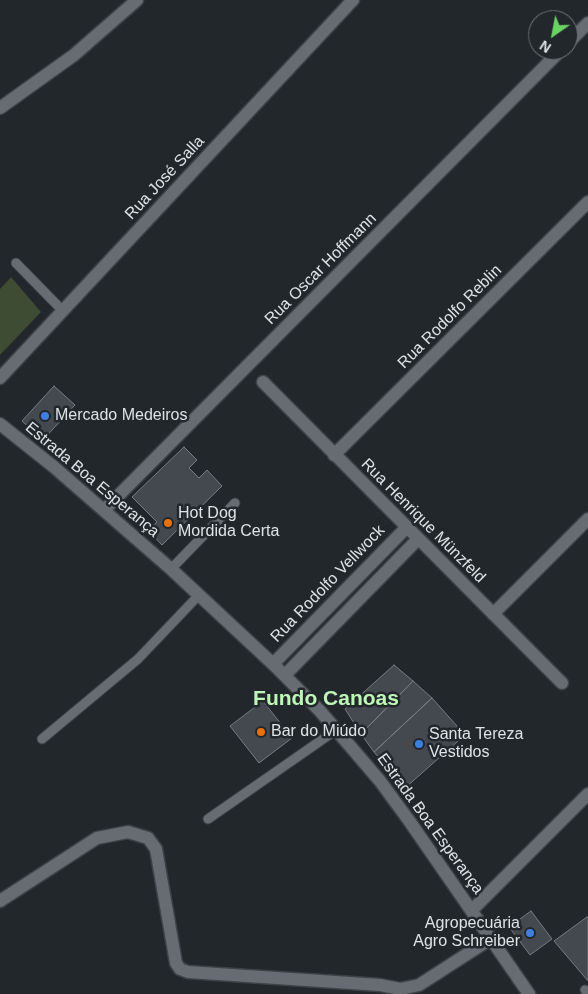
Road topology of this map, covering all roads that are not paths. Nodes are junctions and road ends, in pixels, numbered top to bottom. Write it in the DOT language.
graph roads {
  1 [pos="137,0"];
  2 [pos="353,0"];
  3 [pos="588,23"];
  4 [pos="578,33"];
  5 [pos="551,60"];
  6 [pos="0,108"];
  7 [pos="588,202"];
  8 [pos="16,263"];
  9 [pos="63,311"];
  10 [pos="0,378"];
  11 [pos="262,382"];
  12 [pos="0,424"];
  13 [pos="334,455"];
  14 [pos="235,504"];
  15 [pos="104,510"];
  16 [pos="588,519"];
  17 [pos="406,527"];
  18 [pos="418,539"];
  19 [pos="171,569"];
  20 [pos="199,595"];
  21 [pos="493,614"];
  22 [pos="273,664"];
  23 [pos="285,675"];
  24 [pos="562,682"];
  25 [pos="336,730"];
  26 [pos="42,739"];
  27 [pos="588,794"];
  28 [pos="208,819"];
  29 [pos="0,901"];
  30 [pos="473,909"];
  31 [pos="492,938"];
  32 [pos="529,994"];
  1 -- 6 [label="street"];
  2 -- 9 [label="street, Rua José Salla"];
  3 -- 4 [label="street"];
  5 -- 15 [label="street, Rua Oscar Hoffmann"];
  7 -- 13 [label="street, Rua Rodolfo Reblin"];
  8 -- 9 [label="lane"];
  9 -- 10 [label="street, Rua José Salla"];
  11 -- 13 [label="street, Rua Henrique Münzfeld"];
  12 -- 15 [label="street, Estrada Boa Esperança"];
  13 -- 17 [label="street, Rua Henrique Münzfeld"];
  14 -- 19 [label="lane"];
  15 -- 19 [label="street, Estrada Boa Esperança"];
  16 -- 21 [label="street"];
  17 -- 18 [label="street, Rua Henrique Münzfeld"];
  17 -- 22 [label="street, Rua Rodolfo Vellwock"];
  18 -- 21 [label="street, Rua Henrique Münzfeld"];
  18 -- 23 [label="street, Rua Rodolfo Vellwock"];
  19 -- 20 [label="street, Estrada Boa Esperança"];
  20 -- 22 [label="street, Estrada Boa Esperança"];
  20 -- 26 [label="lane"];
  21 -- 24 [label="street, Rua Henrique Münzfeld"];
  22 -- 23 [label="street, Estrada Boa Esperança"];
  23 -- 25 [label="street, Estrada Boa Esperança"];
  25 -- 28 [label="lane"];
  25 -- 30 [label="street, Estrada Boa Esperança"];
  27 -- 30 [label="street"];
  29 -- 31 [label="street"];
  30 -- 31 [label="street, Estrada Boa Esperança"];
  31 -- 32 [label="street, Estrada Boa Esperança"];
}
